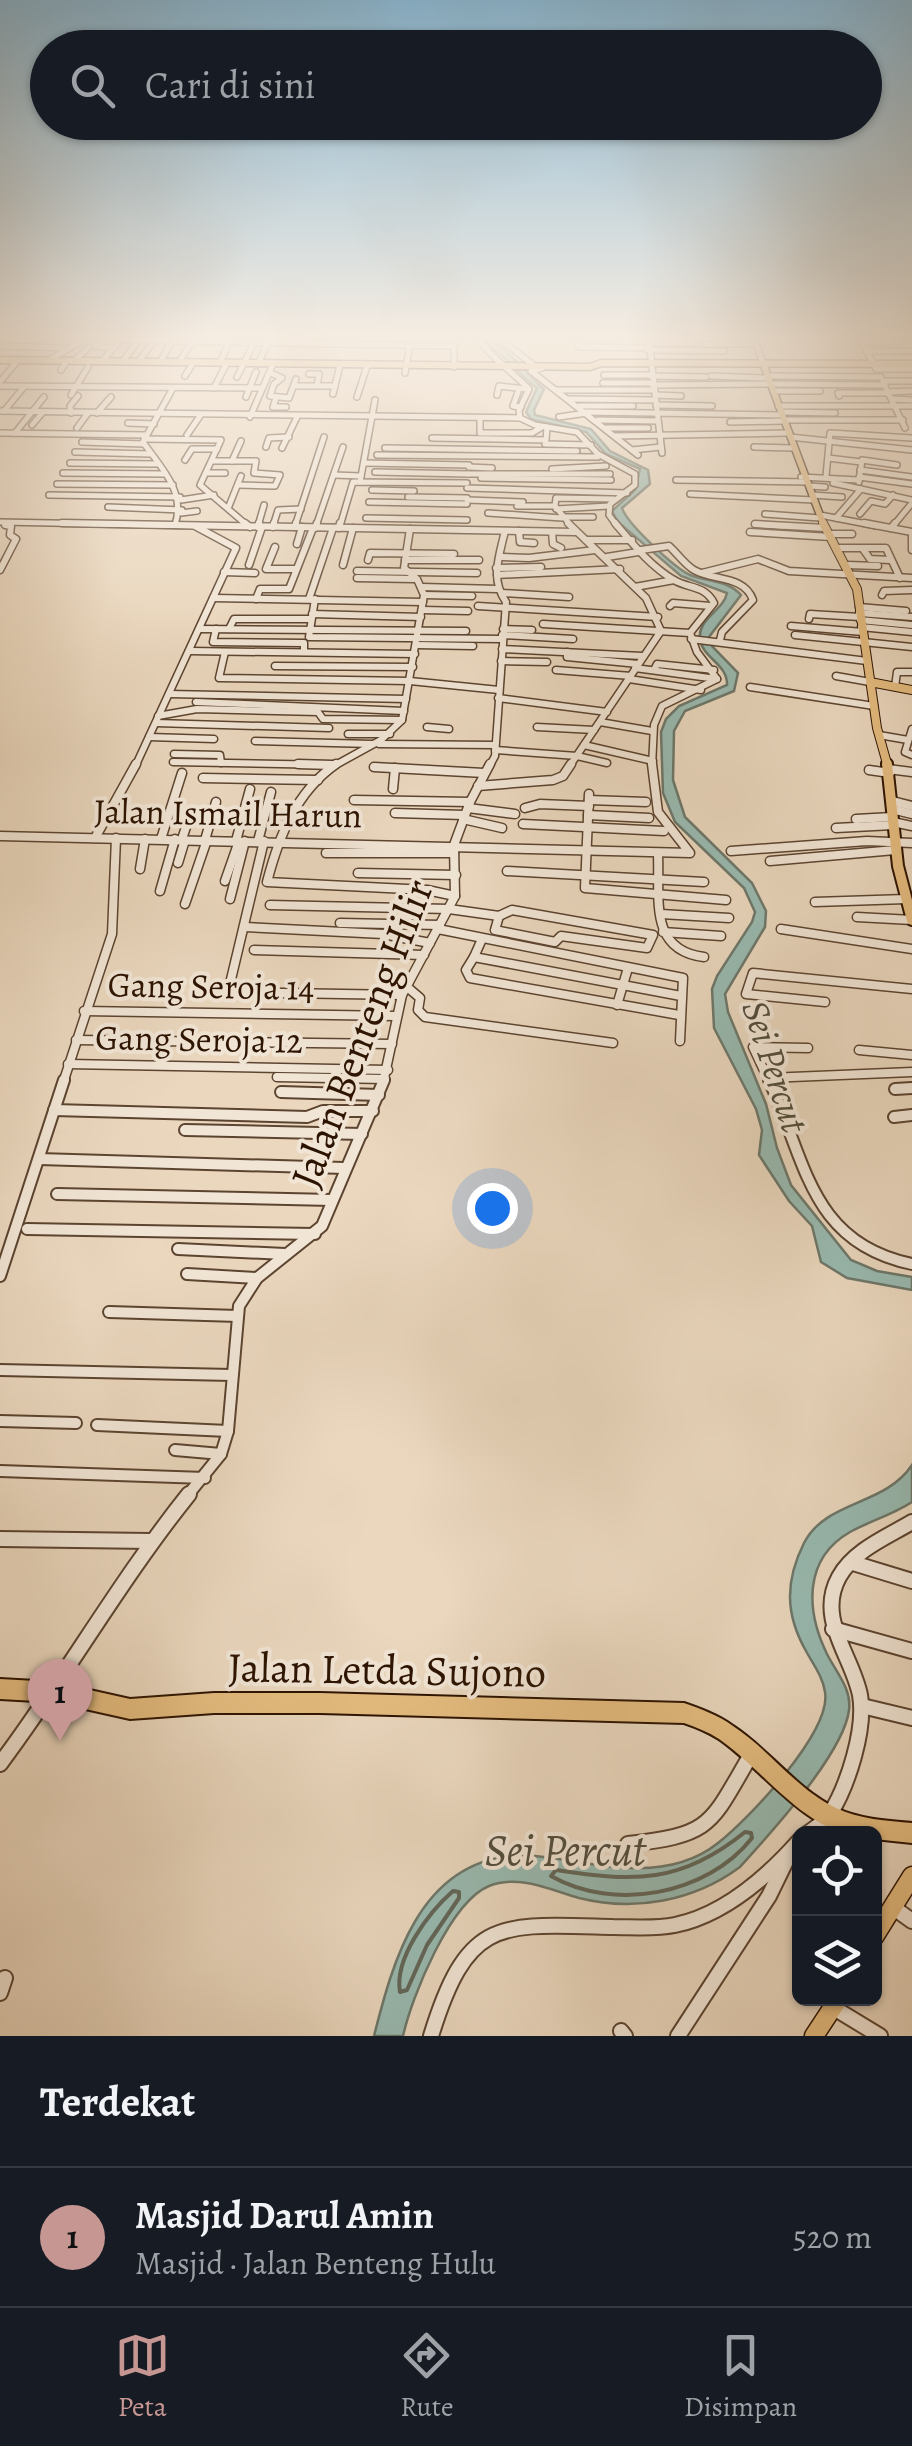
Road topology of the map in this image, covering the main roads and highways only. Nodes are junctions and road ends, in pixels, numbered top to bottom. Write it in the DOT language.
graph roads {
  1 [pos="789,435"];
  2 [pos="870,682"];
  3 [pos="912,690"];
  4 [pos="907,884"];
  5 [pos="912,917"];
  6 [pos="0,1689"];
  7 [pos="912,1833"];
  8 [pos="912,1876"];
  9 [pos="882,1925"];
  10 [pos="835,2006"];
  11 [pos="814,2036"];
  1 -- 2 [label="main road"];
  2 -- 3 [label="main road"];
  2 -- 4 [label="main road"];
  4 -- 5 [label="main road"];
  6 -- 7 [label="highway, Jalan Letda Sujono"];
  8 -- 9 [label="main road"];
  10 -- 11 [label="main road"];
}
